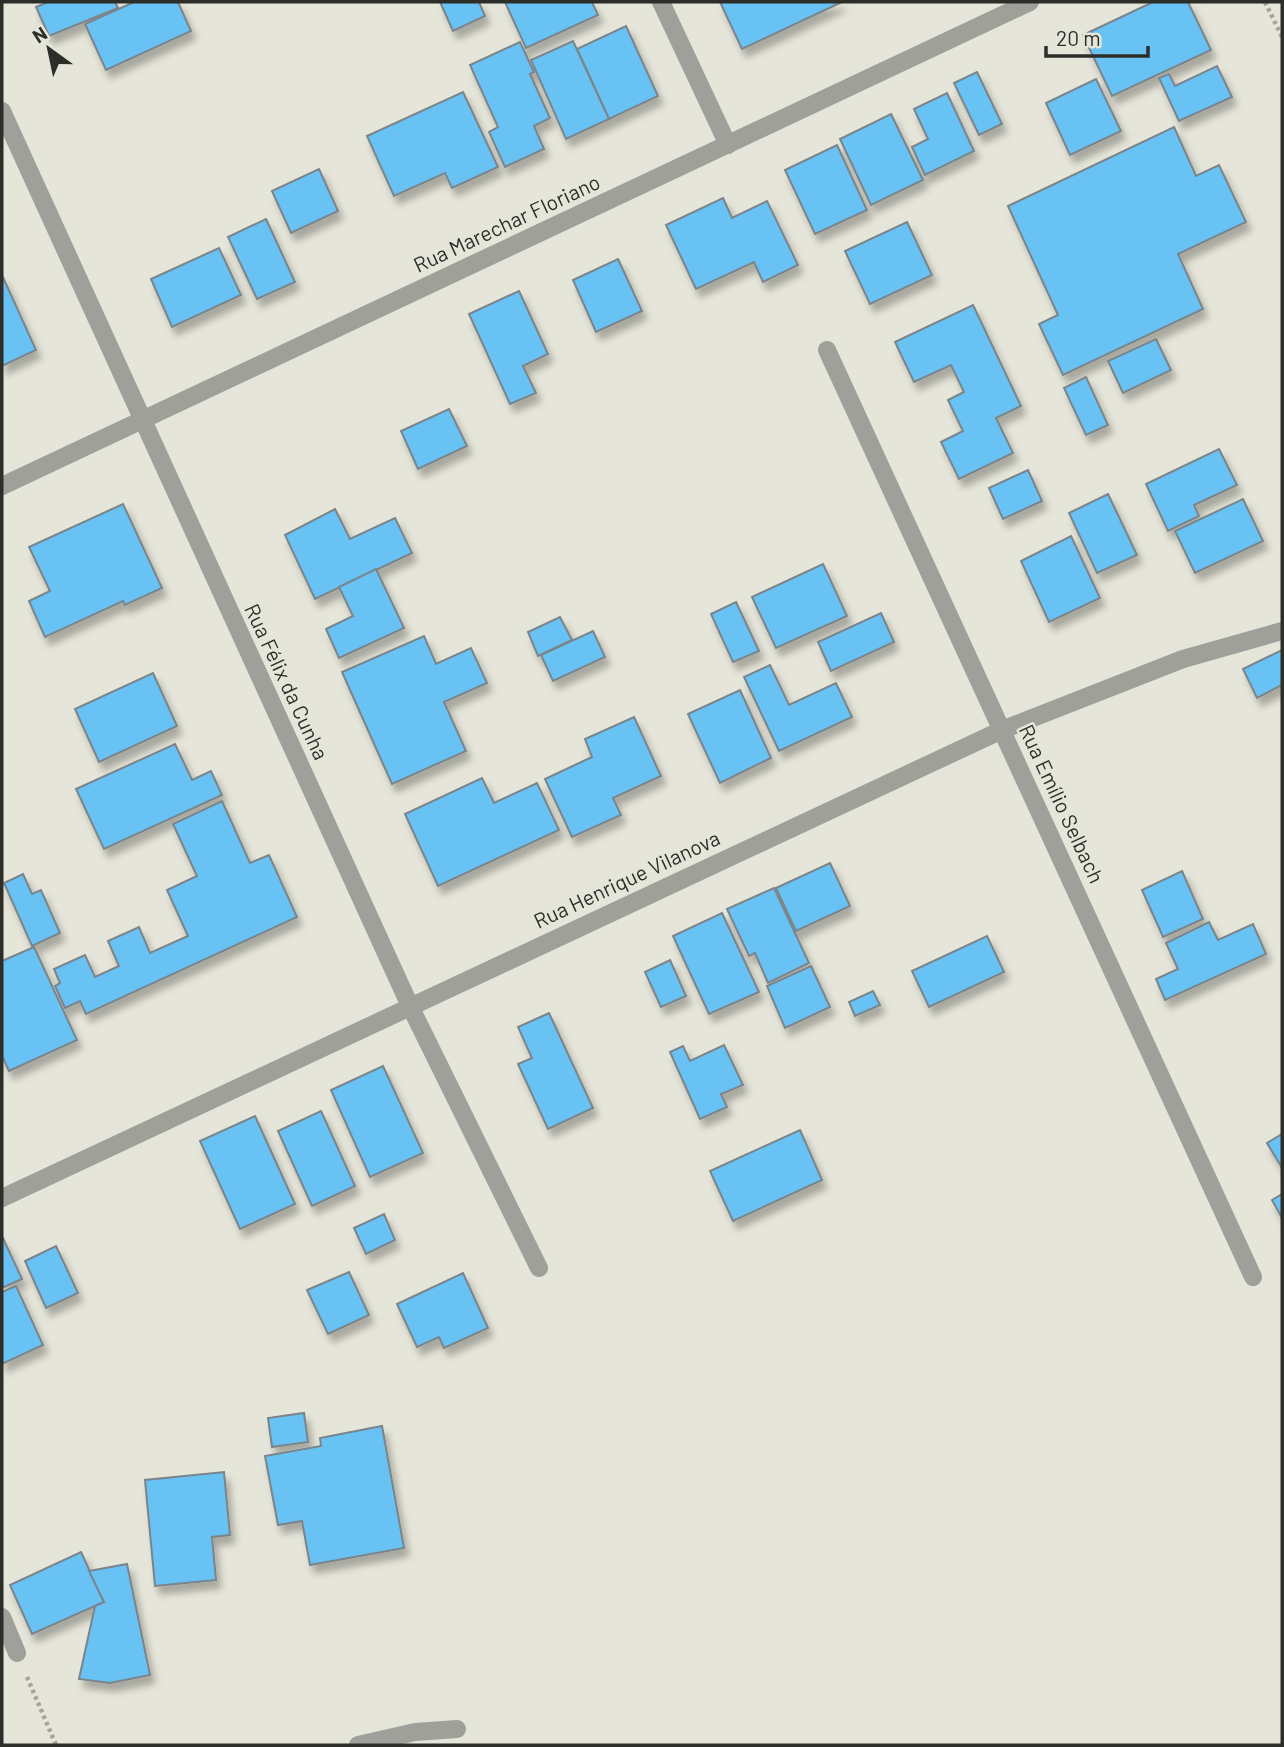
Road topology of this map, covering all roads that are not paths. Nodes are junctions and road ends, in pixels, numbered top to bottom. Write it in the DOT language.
graph roads {
  1 [pos="661,2"];
  2 [pos="1030,2"];
  3 [pos="2,111"];
  4 [pos="728,145"];
  5 [pos="827,350"];
  6 [pos="141,422"];
  7 [pos="2,486"];
  8 [pos="1282,631"];
  9 [pos="1002,730"];
  10 [pos="410,1006"];
  11 [pos="2,1198"];
  12 [pos="539,1268"];
  13 [pos="1253,1277"];
  14 [pos="2,1617"];
  15 [pos="17,1653"];
  16 [pos="457,1728"];
  17 [pos="358,1745"];
  1 -- 4 [label="street"];
  2 -- 4 [label="street, Rua Marechar Floriano"];
  3 -- 6 [label="street, Rua Félix da Cunha"];
  4 -- 6 [label="street, Rua Marechar Floriano"];
  5 -- 9 [label="street, Rua Emílio Selbach"];
  6 -- 7 [label="street, Rua Marechar Floriano"];
  6 -- 10 [label="street, Rua Félix da Cunha"];
  8 -- 9 [label="street, Rua Henrique Vilanova"];
  9 -- 10 [label="street, Rua Henrique Vilanova"];
  9 -- 13 [label="street, Rua Emílio Selbach"];
  10 -- 11 [label="street, Rua Henrique Vilanova"];
  10 -- 12 [label="street, Rua Félix da Cunha"];
  14 -- 15 [label="street"];
  16 -- 17 [label="street"];
}
